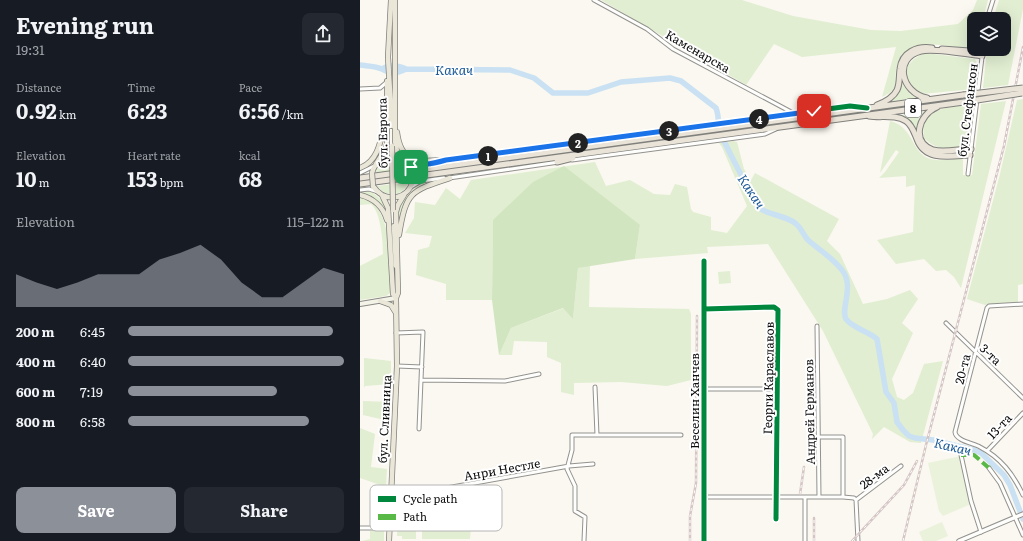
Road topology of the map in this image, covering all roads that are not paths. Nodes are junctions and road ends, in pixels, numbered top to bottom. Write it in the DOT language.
graph roads {
  1 [pos="391,0"];
  2 [pos="395,0"];
  3 [pos="594,0"];
  4 [pos="993,0"];
  5 [pos="989,12"];
  6 [pos="967,51"];
  7 [pos="967,52"];
  8 [pos="983,56"];
  9 [pos="390,79"];
  10 [pos="380,88"];
  11 [pos="1023,88"];
  12 [pos="360,89"];
  13 [pos="1023,93"];
  14 [pos="387,94"];
  15 [pos="948,97"];
  16 [pos="948,104"];
  17 [pos="869,107"];
  18 [pos="814,111"];
  19 [pos="387,114"];
  20 [pos="795,114"];
  21 [pos="862,115"];
  22 [pos="805,117"];
  23 [pos="395,120"];
  24 [pos="730,130"];
  25 [pos="716,132"];
  26 [pos="559,146"];
  27 [pos="588,147"];
  28 [pos="971,149"];
  29 [pos="601,151"];
  30 [pos="970,155"];
  31 [pos="405,160"];
  32 [pos="446,160"];
  33 [pos="557,162"];
  34 [pos="375,165"];
  35 [pos="360,168"];
  36 [pos="360,174"];
  37 [pos="968,174"];
  38 [pos="393,177"];
  39 [pos="360,178"];
  40 [pos="450,178"];
  41 [pos="360,184"];
  42 [pos="411,187"];
  43 [pos="360,190"];
  44 [pos="378,192"];
  45 [pos="404,194"];
  46 [pos="360,195"];
  47 [pos="382,195"];
  48 [pos="389,228"];
  49 [pos="398,245"];
  50 [pos="394,259"];
  51 [pos="704,260"];
  52 [pos="392,273"];
  53 [pos="398,278"];
  54 [pos="396,298"];
  55 [pos="380,301"];
  56 [pos="360,304"];
  57 [pos="1023,304"];
  58 [pos="704,309"];
  59 [pos="396,315"];
  60 [pos="946,324"];
  61 [pos="817,326"];
  62 [pos="396,333"];
  63 [pos="975,352"];
  64 [pos="397,366"];
  65 [pos="422,367"];
  66 [pos="539,374"];
  67 [pos="421,380"];
  68 [pos="595,387"];
  69 [pos="704,389"];
  70 [pos="778,389"];
  71 [pos="1023,398"];
  72 [pos="1023,413"];
  73 [pos="419,429"];
  74 [pos="597,435"];
  75 [pos="681,435"];
  76 [pos="819,437"];
  77 [pos="987,451"];
  78 [pos="962,455"];
  79 [pos="593,464"];
  80 [pos="567,466"];
  81 [pos="902,466"];
  82 [pos="989,468"];
  83 [pos="392,485"];
  84 [pos="462,485"];
  85 [pos="1023,495"];
  86 [pos="704,496"];
  87 [pos="777,497"];
  88 [pos="805,497"];
  89 [pos="819,497"];
  90 [pos="843,497"];
  91 [pos="856,500"];
  92 [pos="1023,514"];
  93 [pos="1017,517"];
  94 [pos="776,520"];
  95 [pos="981,532"];
  96 [pos="1023,535"];
  97 [pos="584,541"];
  98 [pos="704,541"];
  99 [pos="804,541"];
  100 [pos="858,541"];
  101 [pos="959,541"];
  1 -- 9 [label="main road, бул. Европа"];
  2 -- 9 [label="main road, бул. Европа"];
  3 -- 20 [label="street, Каменарска"];
  4 -- 5 [label="street"];
  6 -- 17 [label="highway"];
  7 -- 15 [label="highway"];
  8 -- 28 [label="street, бул. Стефансон"];
  9 -- 10 [label="street"];
  9 -- 14 [label="main road, бул. Европа"];
  9 -- 23 [label="main road, бул. Европа"];
  9 -- 38 [label="main road, бул. Европа, bridge"];
  10 -- 12 [label="street"];
  10 -- 14 [label="street"];
  11 -- 15 [label="highway, 8, bridge"];
  13 -- 16 [label="highway, 8, bridge"];
  14 -- 19 [label="main road, бул. Европа"];
  15 -- 17 [label="highway, 8"];
  16 -- 21 [label="highway, 8"];
  16 -- 28 [label="highway"];
  17 -- 18 [label="street"];
  17 -- 22 [label="highway, 8"];
  18 -- 20 [label="street"];
  18 -- 22 [label="highway"];
  19 -- 34 [label="main road, бул. Европа"];
  19 -- 35 [label="main road"];
  20 -- 24 [label="street"];
  21 -- 24 [label="highway, 8"];
  21 -- 30 [label="highway"];
  22 -- 24 [label="highway, 8"];
  23 -- 31 [label="main road, бул. Европа"];
  23 -- 32 [label="main road"];
  24 -- 25 [label="highway, 8"];
  24 -- 25 [label="street"];
  25 -- 26 [label="street"];
  25 -- 27 [label="highway, 8"];
  25 -- 29 [label="highway, 8"];
  25 -- 33 [label="street"];
  26 -- 27 [label="highway"];
  26 -- 32 [label="street"];
  27 -- 39 [label="highway"];
  28 -- 30 [label="street, бул. Стефансон"];
  29 -- 33 [label="highway, 8"];
  29 -- 41 [label="highway"];
  30 -- 37 [label="street, бул. Стефансон"];
  31 -- 32 [label="street"];
  31 -- 34 [label="main road"];
  31 -- 42 [label="main road, bridge"];
  33 -- 40 [label="street, 8"];
  34 -- 36 [label="street"];
  34 -- 44 [label="main road, bridge"];
  38 -- 50 [label="main road, бул. Сливница, bridge"];
  40 -- 42 [label="street, 8"];
  40 -- 49 [label="main road"];
  42 -- 45 [label="main road, 8"];
  43 -- 44 [label="street"];
  44 -- 47 [label="main road"];
  45 -- 47 [label="main road"];
  45 -- 49 [label="main road, бул. Сливница"];
  46 -- 48 [label="main road"];
  47 -- 48 [label="main road, бул. Сливница"];
  48 -- 52 [label="main road, бул. Сливница"];
  49 -- 53 [label="main road, бул. Сливница"];
  50 -- 52 [label="main road, бул. Сливница"];
  50 -- 53 [label="main road, бул. Сливница"];
  51 -- 58 [label="street, Веселин Ханчев"];
  52 -- 54 [label="main road, бул. Сливница"];
  53 -- 54 [label="main road, бул. Сливница"];
  54 -- 55 [label="main road"];
  54 -- 59 [label="main road, бул. Сливница"];
  55 -- 56 [label="main road"];
  55 -- 59 [label="main road"];
  57 -- 63 [label="street, 20-та"];
  58 -- 69 [label="street, Веселин Ханчев"];
  58 -- 70 [label="street, Георги Караславов"];
  59 -- 62 [label="main road, бул. Сливница"];
  60 -- 63 [label="street, 3-та"];
  61 -- 76 [label="street, Андрей Германов"];
  62 -- 64 [label="main road, бул. Сливница"];
  62 -- 65 [label="street"];
  63 -- 71 [label="street, 3-та"];
  63 -- 77 [label="street, 20-та"];
  64 -- 65 [label="street"];
  64 -- 83 [label="main road, бул. Сливница"];
  65 -- 67 [label="street"];
  66 -- 67 [label="street"];
  67 -- 73 [label="street"];
  68 -- 74 [label="street"];
  69 -- 70 [label="street"];
  69 -- 86 [label="street, Веселин Ханчев"];
  70 -- 87 [label="street, Георги Караславов"];
  72 -- 77 [label="street, 13-та"];
  74 -- 75 [label="street"];
  74 -- 80 [label="street"];
  76 -- 89 [label="street, Андрей Германов"];
  76 -- 90 [label="street"];
  77 -- 85 [label="street"];
  78 -- 95 [label="street"];
  79 -- 80 [label="street, Анри Нестле"];
  80 -- 84 [label="street, Анри Нестле"];
  80 -- 97 [label="street"];
  81 -- 91 [label="street, 28-ма"];
  82 -- 93 [label="street"];
  86 -- 87 [label="street"];
  86 -- 98 [label="street, Веселин Ханчев"];
  87 -- 88 [label="street"];
  87 -- 94 [label="street, Георги Караславов"];
  88 -- 89 [label="street"];
  88 -- 99 [label="street"];
  89 -- 90 [label="street"];
  90 -- 91 [label="street"];
  91 -- 100 [label="street"];
  92 -- 93 [label="street"];
  93 -- 95 [label="street"];
  93 -- 96 [label="street"];
  95 -- 101 [label="street"];
}
